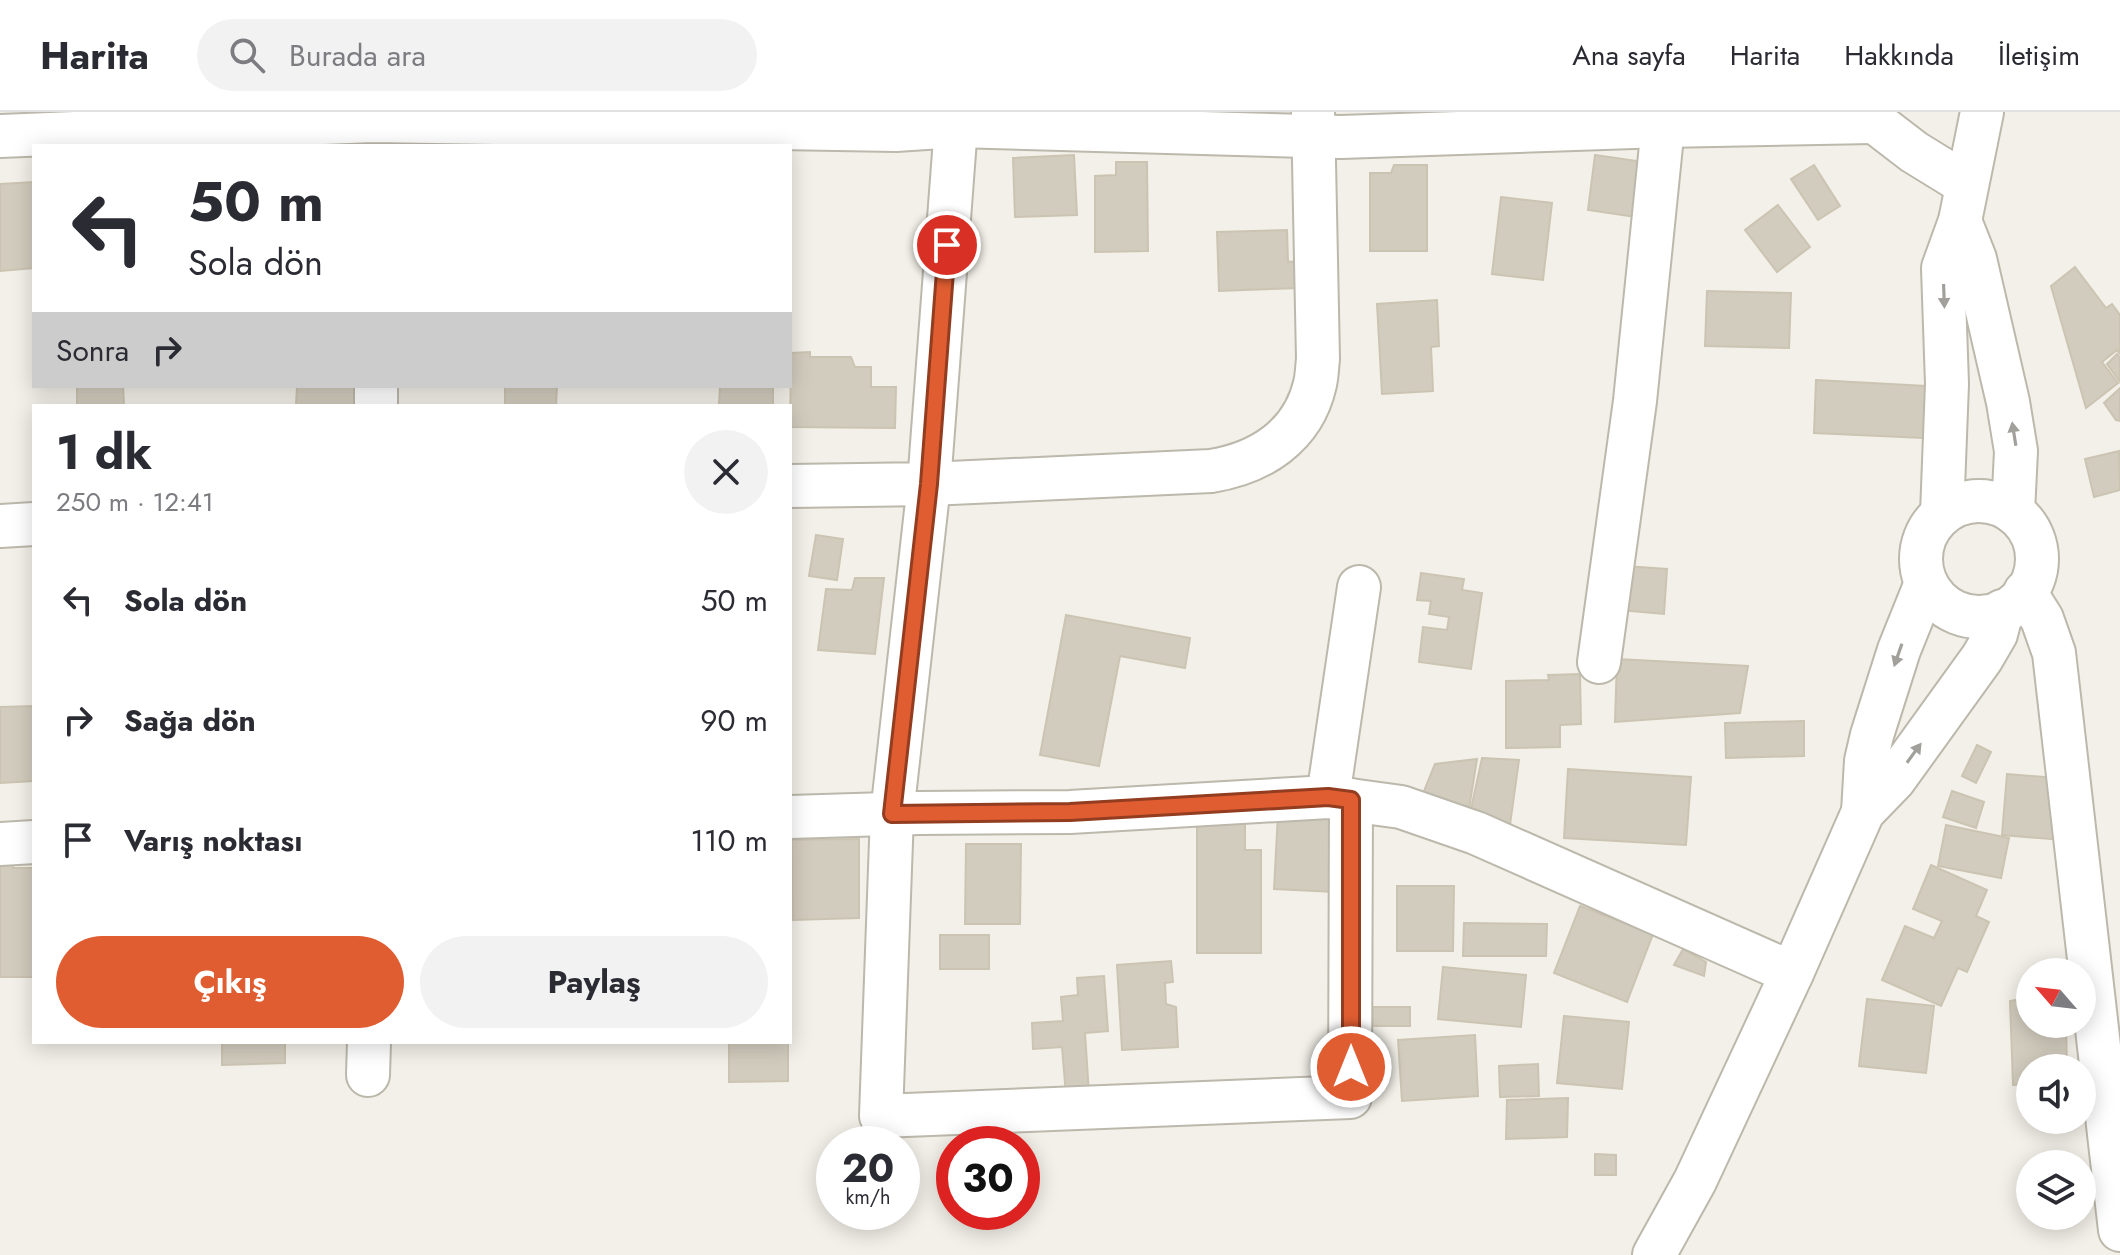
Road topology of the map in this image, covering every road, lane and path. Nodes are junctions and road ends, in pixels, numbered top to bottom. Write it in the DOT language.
graph roads {
  1 [pos="1982,112"];
  2 [pos="1868,117"];
  3 [pos="897,121"];
  4 [pos="1313,124"];
  5 [pos="956,126"];
  6 [pos="1663,126"];
  7 [pos="373,133"];
  8 [pos="0,136"];
  9 [pos="1963,202"];
  10 [pos="929,484"];
  11 [pos="792,486"];
  12 [pos="2013,512"];
  13 [pos="1942,514"];
  14 [pos="32,524"];
  15 [pos="0,526"];
  16 [pos="1926,583"];
  17 [pos="1359,587"];
  18 [pos="2014,602"];
  19 [pos="1599,662"];
  20 [pos="1340,798"];
  21 [pos="1863,812"];
  22 [pos="892,814"];
  23 [pos="792,817"];
  24 [pos="32,842"];
  25 [pos="0,844"];
  26 [pos="1792,973"];
  27 [pos="2120,1230"];
  28 [pos="1654,1255"];
  1 -- 9 [label="street"];
  2 -- 6 [label="street"];
  2 -- 9 [label="street"];
  3 -- 5 [label="street"];
  3 -- 7 [label="street"];
  4 -- 5 [label="street"];
  4 -- 6 [label="street"];
  4 -- 10 [label="street"];
  5 -- 10 [label="street"];
  6 -- 19 [label="street"];
  7 -- 8 [label="street"];
  12 -- 9 [label="street, one-way"];
  9 -- 13 [label="street, one-way"];
  10 -- 11 [label="street"];
  10 -- 22 [label="street"];
  12 -- 13 [label="street"];
  12 -- 18 [label="street"];
  13 -- 16 [label="street"];
  14 -- 15 [label="street"];
  16 -- 18 [label="street"];
  16 -- 21 [label="street, one-way"];
  17 -- 20 [label="street"];
  21 -- 18 [label="street, one-way"];
  18 -- 27 [label="street"];
  20 -- 22 [label="street"];
  20 -- 22 [label="street"];
  20 -- 26 [label="street"];
  21 -- 26 [label="street"];
  22 -- 23 [label="street"];
  24 -- 25 [label="street"];
  26 -- 28 [label="street"];
}
